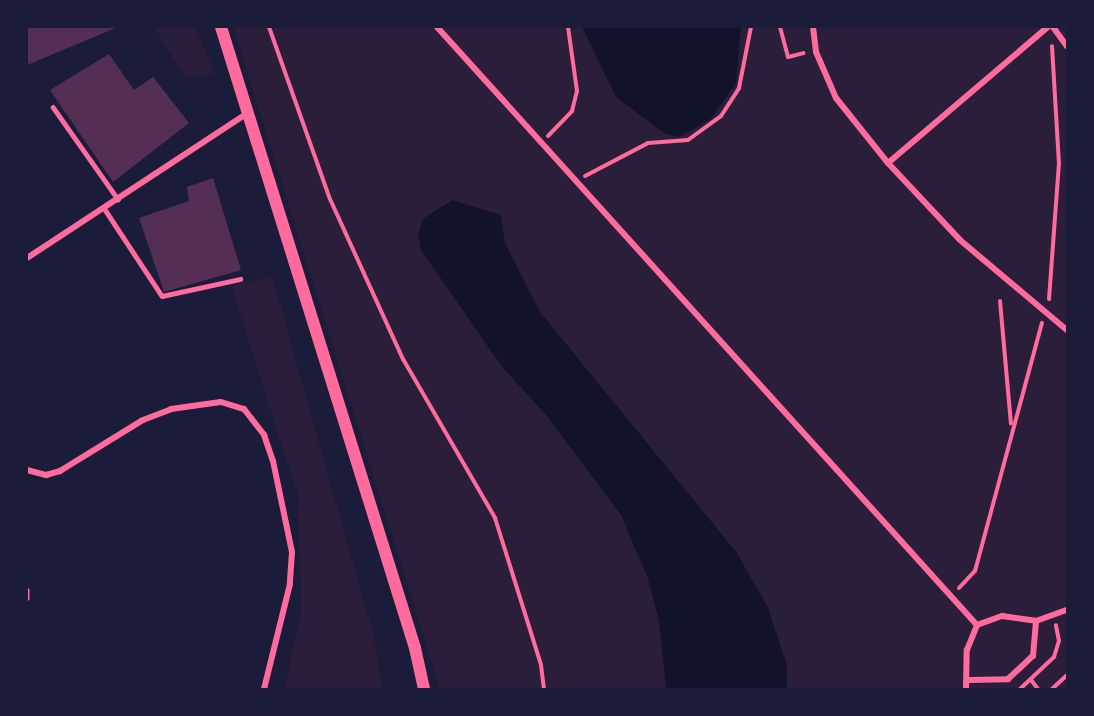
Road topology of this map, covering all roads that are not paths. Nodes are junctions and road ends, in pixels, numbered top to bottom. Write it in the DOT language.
graph roads {
  1 [pos="221,27"];
  2 [pos="437,27"];
  3 [pos="813,27"];
  4 [pos="1048,27"];
  5 [pos="1053,27"];
  6 [pos="1067,46"];
  7 [pos="53,107"];
  8 [pos="249,113"];
  9 [pos="888,164"];
  10 [pos="118,199"];
  11 [pos="104,208"];
  12 [pos="27,258"];
  13 [pos="240,279"];
  14 [pos="1067,330"];
  15 [pos="27,470"];
  16 [pos="27,590"];
  17 [pos="27,598"];
  18 [pos="1067,610"];
  19 [pos="1036,621"];
  20 [pos="977,625"];
  21 [pos="969,680"];
  22 [pos="264,689"];
  23 [pos="424,689"];
  24 [pos="966,689"];
  1 -- 8 [label="main road"];
  2 -- 20 [label="street"];
  3 -- 9 [label="street"];
  4 -- 9 [label="street"];
  5 -- 6 [label="street"];
  7 -- 10 [label="lane"];
  8 -- 10 [label="street"];
  8 -- 23 [label="main road"];
  9 -- 14 [label="street"];
  10 -- 11 [label="street"];
  11 -- 12 [label="street"];
  11 -- 13 [label="lane"];
  15 -- 22 [label="street"];
  16 -- 17 [label="lane"];
  18 -- 19 [label="street"];
  19 -- 20 [label="street"];
  19 -- 21 [label="street"];
  20 -- 21 [label="street"];
  21 -- 24 [label="street"];
}
